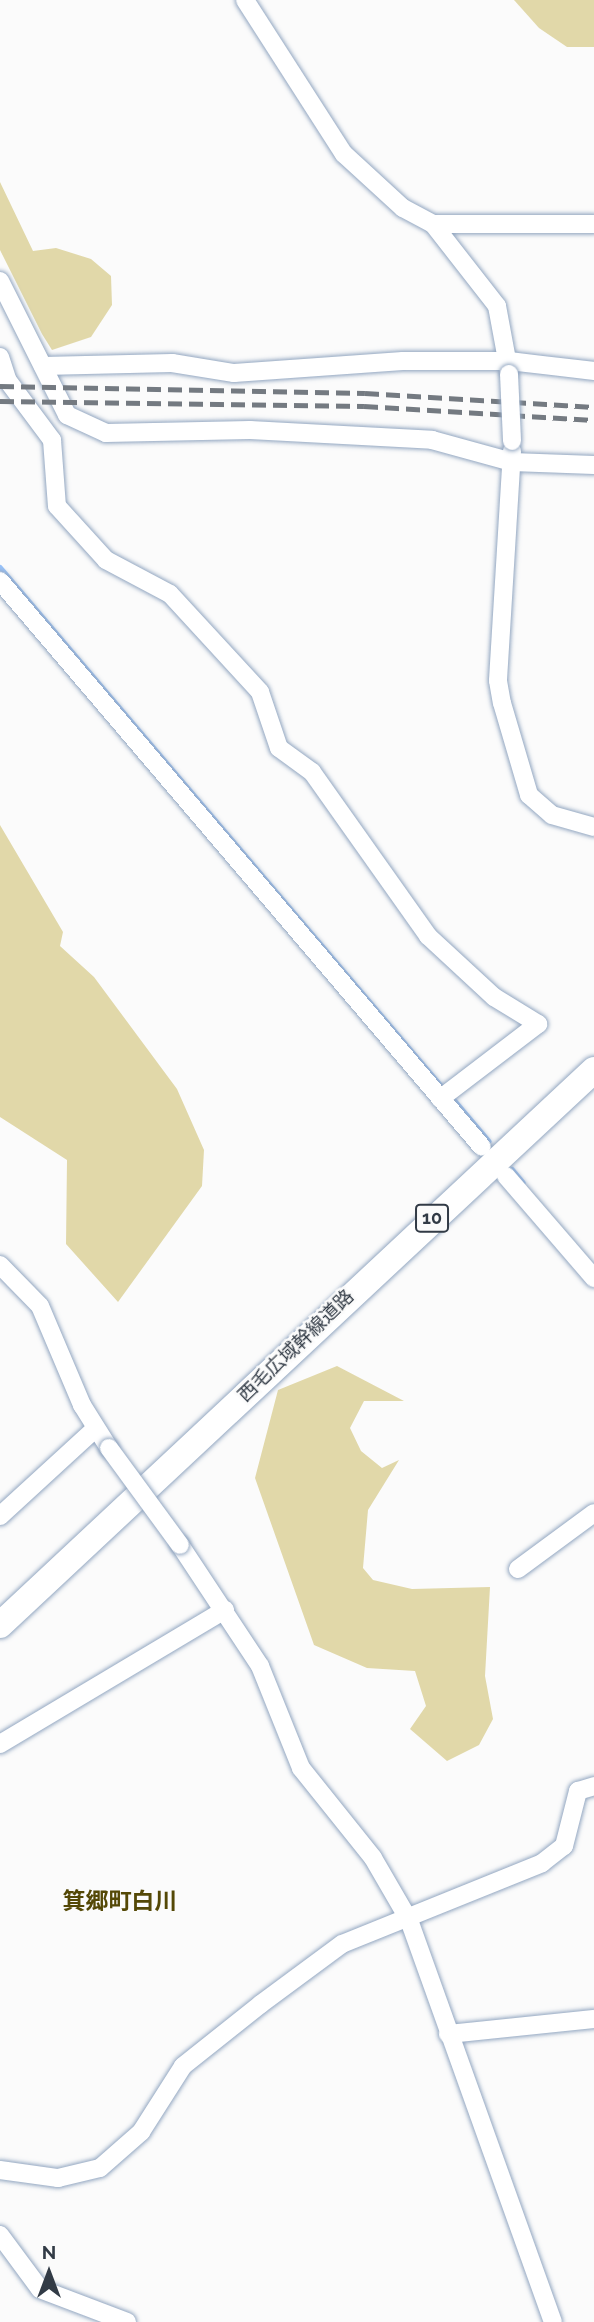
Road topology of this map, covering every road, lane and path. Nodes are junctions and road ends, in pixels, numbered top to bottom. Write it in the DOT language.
graph roads {
  1 [pos="245,0"];
  2 [pos="433,224"];
  3 [pos="594,224"];
  4 [pos="0,281"];
  5 [pos="0,357"];
  6 [pos="43,366"];
  7 [pos="509,368"];
  8 [pos="594,371"];
  9 [pos="512,462"];
  10 [pos="594,466"];
  11 [pos="0,581"];
  12 [pos="594,827"];
  13 [pos="594,1070"];
  14 [pos="441,1099"];
  15 [pos="482,1147"];
  16 [pos="506,1175"];
  17 [pos="0,1265"];
  18 [pos="594,1278"];
  19 [pos="96,1428"];
  20 [pos="594,1513"];
  21 [pos="0,1516"];
  22 [pos="518,1569"];
  23 [pos="225,1610"];
  24 [pos="0,1625"];
  25 [pos="0,1744"];
  26 [pos="594,1786"];
  27 [pos="409,1920"];
  28 [pos="594,2019"];
  29 [pos="448,2034"];
  30 [pos="0,2170"];
  31 [pos="0,2235"];
  32 [pos="127,2322"];
  33 [pos="554,2322"];
  1 -- 2 [label="street"];
  2 -- 3 [label="street"];
  2 -- 7 [label="street"];
  4 -- 6 [label="street"];
  5 -- 14 [label="street"];
  6 -- 7 [label="street"];
  6 -- 9 [label="street"];
  7 -- 8 [label="street"];
  7 -- 9 [label="street, bridge"];
  9 -- 10 [label="street"];
  9 -- 12 [label="street"];
  11 -- 14 [label="street"];
  13 -- 24 [label="main road, 西毛広域幹線道路 / 10"];
  14 -- 15 [label="street"];
  16 -- 18 [label="street"];
  17 -- 19 [label="street"];
  19 -- 21 [label="street"];
  19 -- 23 [label="street, bridge"];
  20 -- 22 [label="street"];
  23 -- 25 [label="street"];
  23 -- 27 [label="street"];
  26 -- 27 [label="street"];
  27 -- 29 [label="street"];
  27 -- 30 [label="street"];
  28 -- 29 [label="street"];
  29 -- 33 [label="street"];
  31 -- 32 [label="street"];
}
